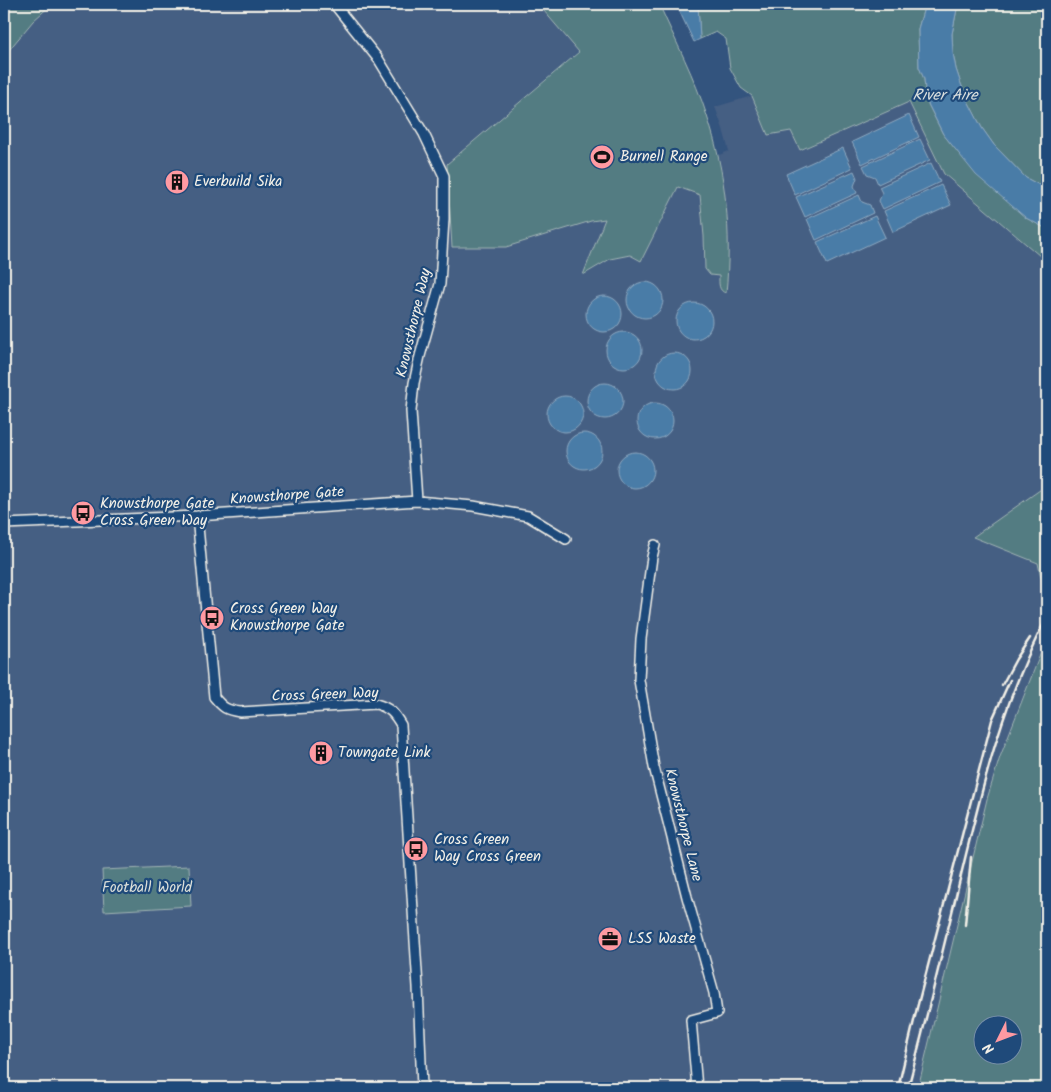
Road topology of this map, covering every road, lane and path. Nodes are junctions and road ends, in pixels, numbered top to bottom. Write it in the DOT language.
graph roads {
  1 [pos="334,4"];
  2 [pos="417,500"];
  3 [pos="197,516"];
  4 [pos="4,524"];
  5 [pos="566,539"];
  6 [pos="655,545"];
  7 [pos="422,1088"];
  8 [pos="697,1088"];
  1 -- 2 [label="street, Knowsthorpe Way"];
  2 -- 3 [label="street, Knowsthorpe Gate"];
  2 -- 5 [label="street, Knowsthorpe Gate"];
  3 -- 4 [label="street, Knowsthorpe Gate"];
  3 -- 7 [label="street, Cross Green Way"];
  6 -- 8 [label="street, Knowsthorpe Lane"];
}
